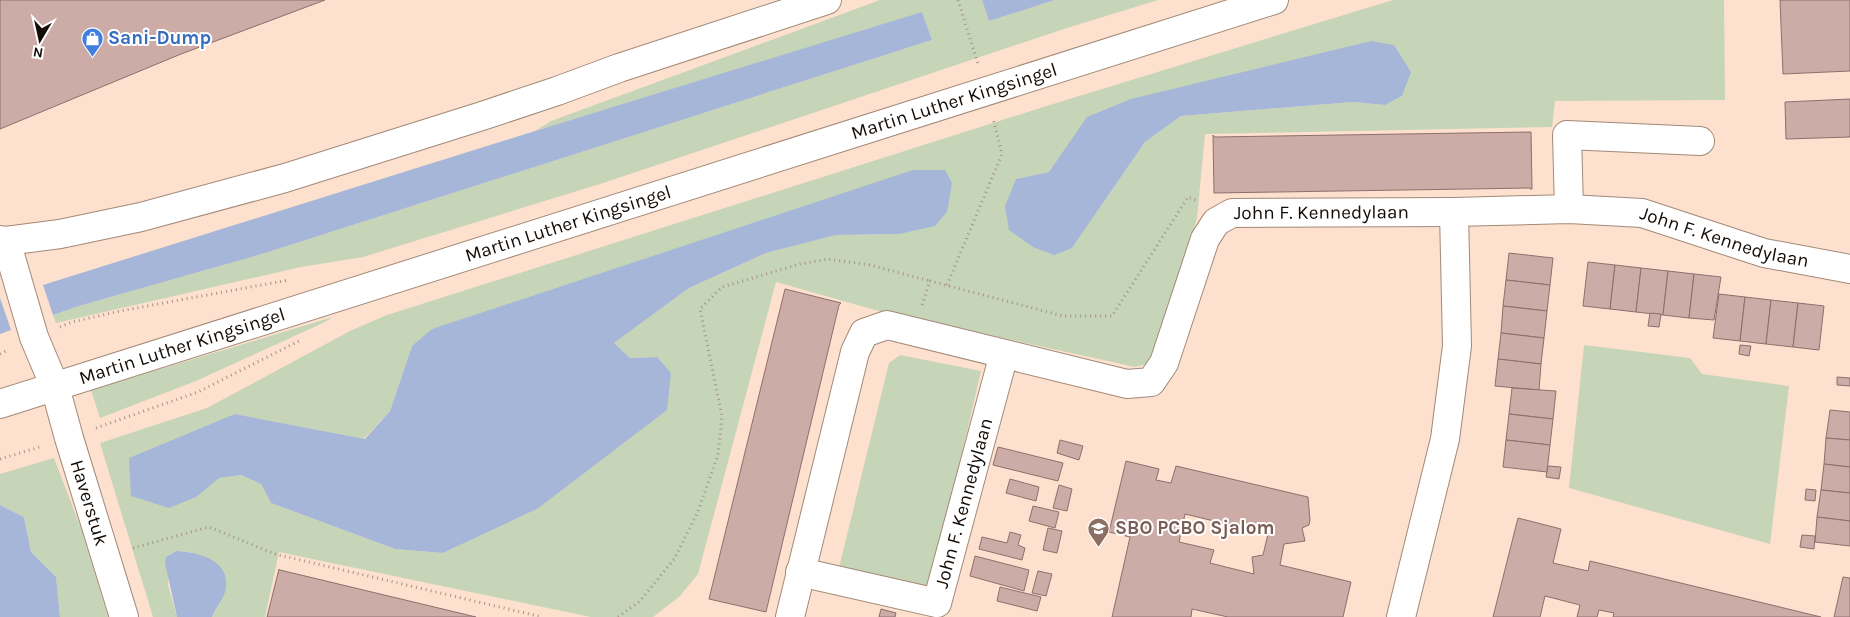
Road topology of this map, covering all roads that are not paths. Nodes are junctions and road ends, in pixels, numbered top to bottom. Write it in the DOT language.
graph roads {
  1 [pos="827,0"];
  2 [pos="1274,0"];
  3 [pos="1700,142"];
  4 [pos="1568,210"];
  5 [pos="1454,212"];
  6 [pos="3,241"];
  7 [pos="1850,269"];
  8 [pos="1004,354"];
  9 [pos="55,388"];
  10 [pos="0,404"];
  11 [pos="800,572"];
  12 [pos="124,617"];
  13 [pos="790,617"];
  14 [pos="1401,617"];
  1 -- 6 [label="street, Martin Luther Kingsingel"];
  2 -- 9 [label="street, Martin Luther Kingsingel"];
  3 -- 4 [label="street"];
  4 -- 5 [label="street, John F. Kennedylaan"];
  4 -- 7 [label="street, John F. Kennedylaan"];
  5 -- 8 [label="street, John F. Kennedylaan"];
  5 -- 14 [label="street"];
  6 -- 9 [label="street, Martin Luther Kingsingel"];
  8 -- 11 [label="street, John F. Kennedylaan"];
  8 -- 11 [label="street, John F. Kennedylaan"];
  9 -- 10 [label="street"];
  9 -- 12 [label="street, Haverstuk"];
  11 -- 13 [label="street, John F. Kennedylaan"];
}
